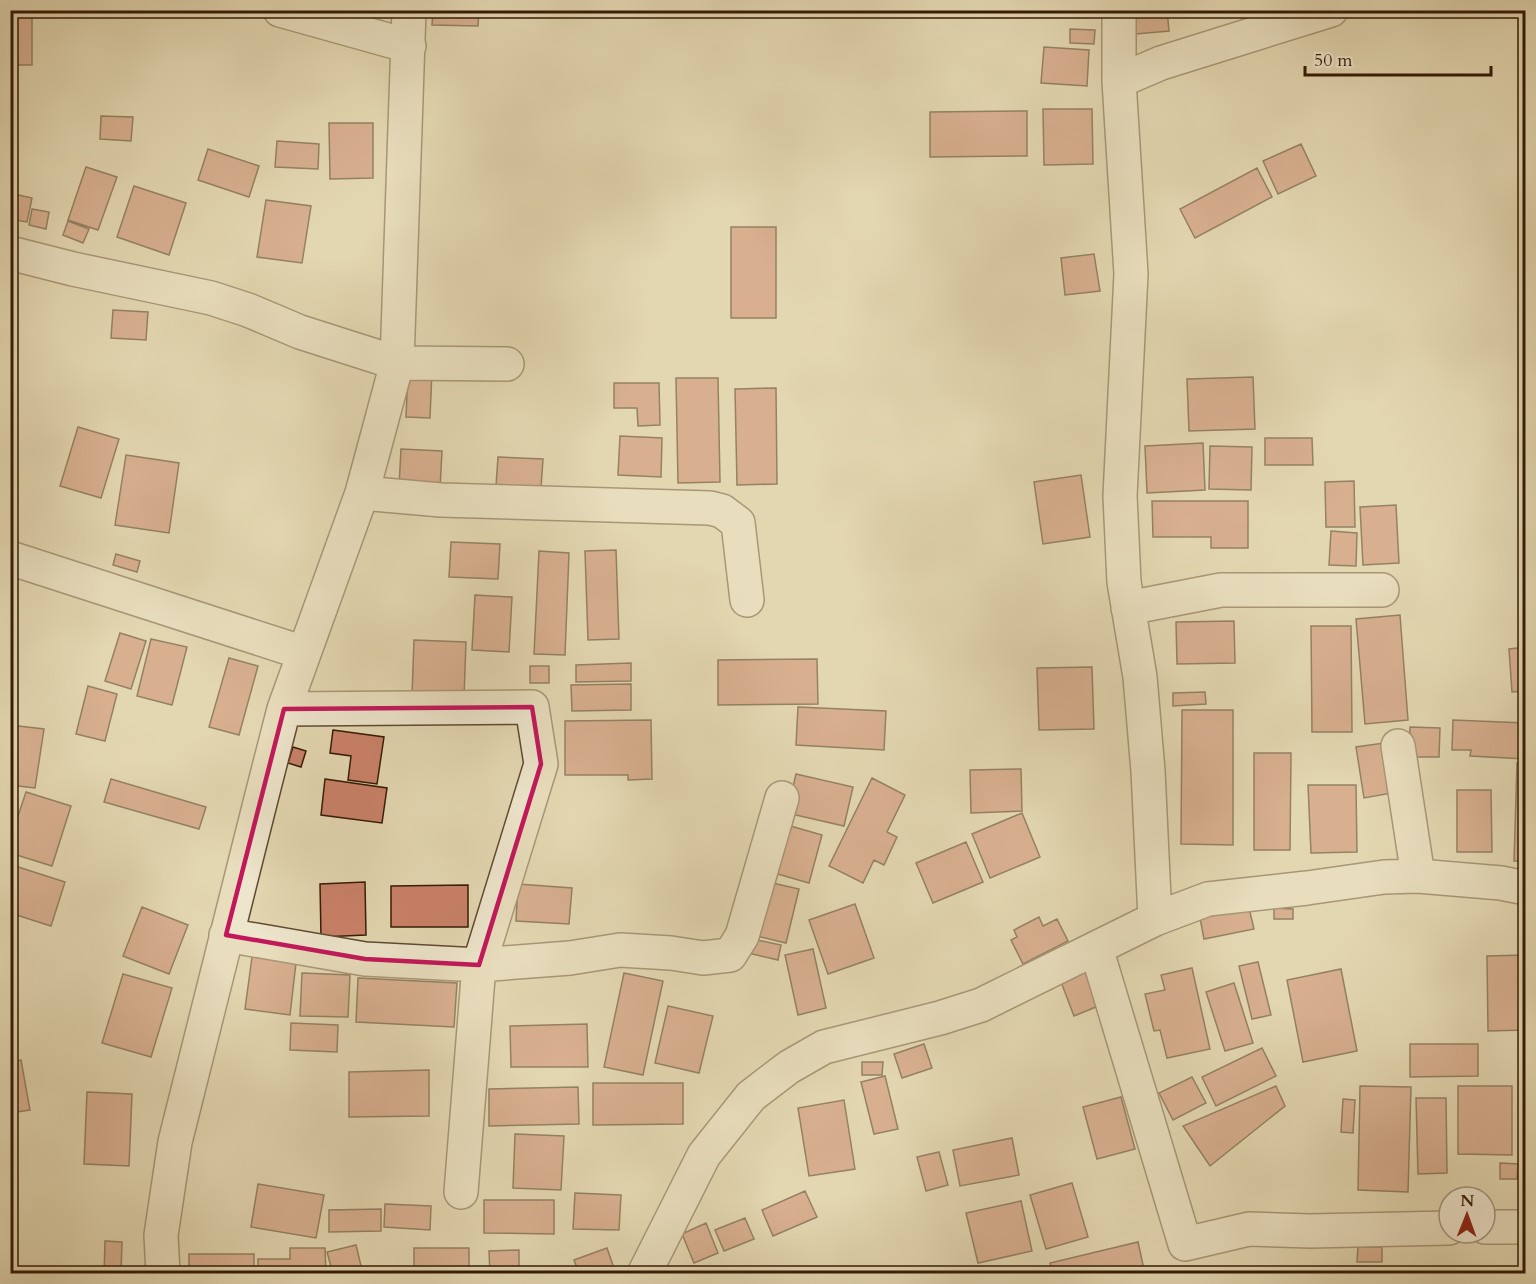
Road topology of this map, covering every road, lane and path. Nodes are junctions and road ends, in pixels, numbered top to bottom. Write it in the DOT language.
graph roads {
  1 [pos="280,10"];
  2 [pos="409,10"];
  3 [pos="1119,10"];
  4 [pos="1331,10"];
  5 [pos="409,46"];
  6 [pos="1119,81"];
  7 [pos="10,253"];
  8 [pos="397,363"];
  9 [pos="507,364"];
  10 [pos="362,493"];
  11 [pos="10,558"];
  12 [pos="1382,590"];
  13 [pos="747,600"];
  14 [pos="1128,608"];
  15 [pos="304,653"];
  16 [pos="284,709"];
  17 [pos="1398,746"];
  18 [pos="782,798"];
  19 [pos="1418,876"];
  20 [pos="1526,888"];
  21 [pos="1155,920"];
  22 [pos="226,935"];
  23 [pos="1096,948"];
  24 [pos="479,965"];
  25 [pos="460,1192"];
  26 [pos="1497,1227"];
  27 [pos="1526,1227"];
  28 [pos="1437,1228"];
  29 [pos="163,1274"];
  30 [pos="644,1274"];
  1 -- 5 [label="street"];
  2 -- 5 [label="street"];
  3 -- 6 [label="street"];
  4 -- 6 [label="street"];
  5 -- 8 [label="street"];
  6 -- 14 [label="street"];
  7 -- 8 [label="street"];
  8 -- 9 [label="street"];
  8 -- 10 [label="street"];
  10 -- 13 [label="street"];
  10 -- 15 [label="street"];
  11 -- 15 [label="street"];
  12 -- 14 [label="street"];
  14 -- 21 [label="street"];
  15 -- 16 [label="street"];
  16 -- 22 [label="street"];
  16 -- 24 [label="street"];
  17 -- 19 [label="street"];
  18 -- 24 [label="street"];
  19 -- 20 [label="street"];
  19 -- 21 [label="street"];
  21 -- 23 [label="street"];
  22 -- 24 [label="street"];
  22 -- 29 [label="street"];
  23 -- 28 [label="street"];
  23 -- 30 [label="street"];
  24 -- 25 [label="street"];
  26 -- 27 [label="street"];
}
